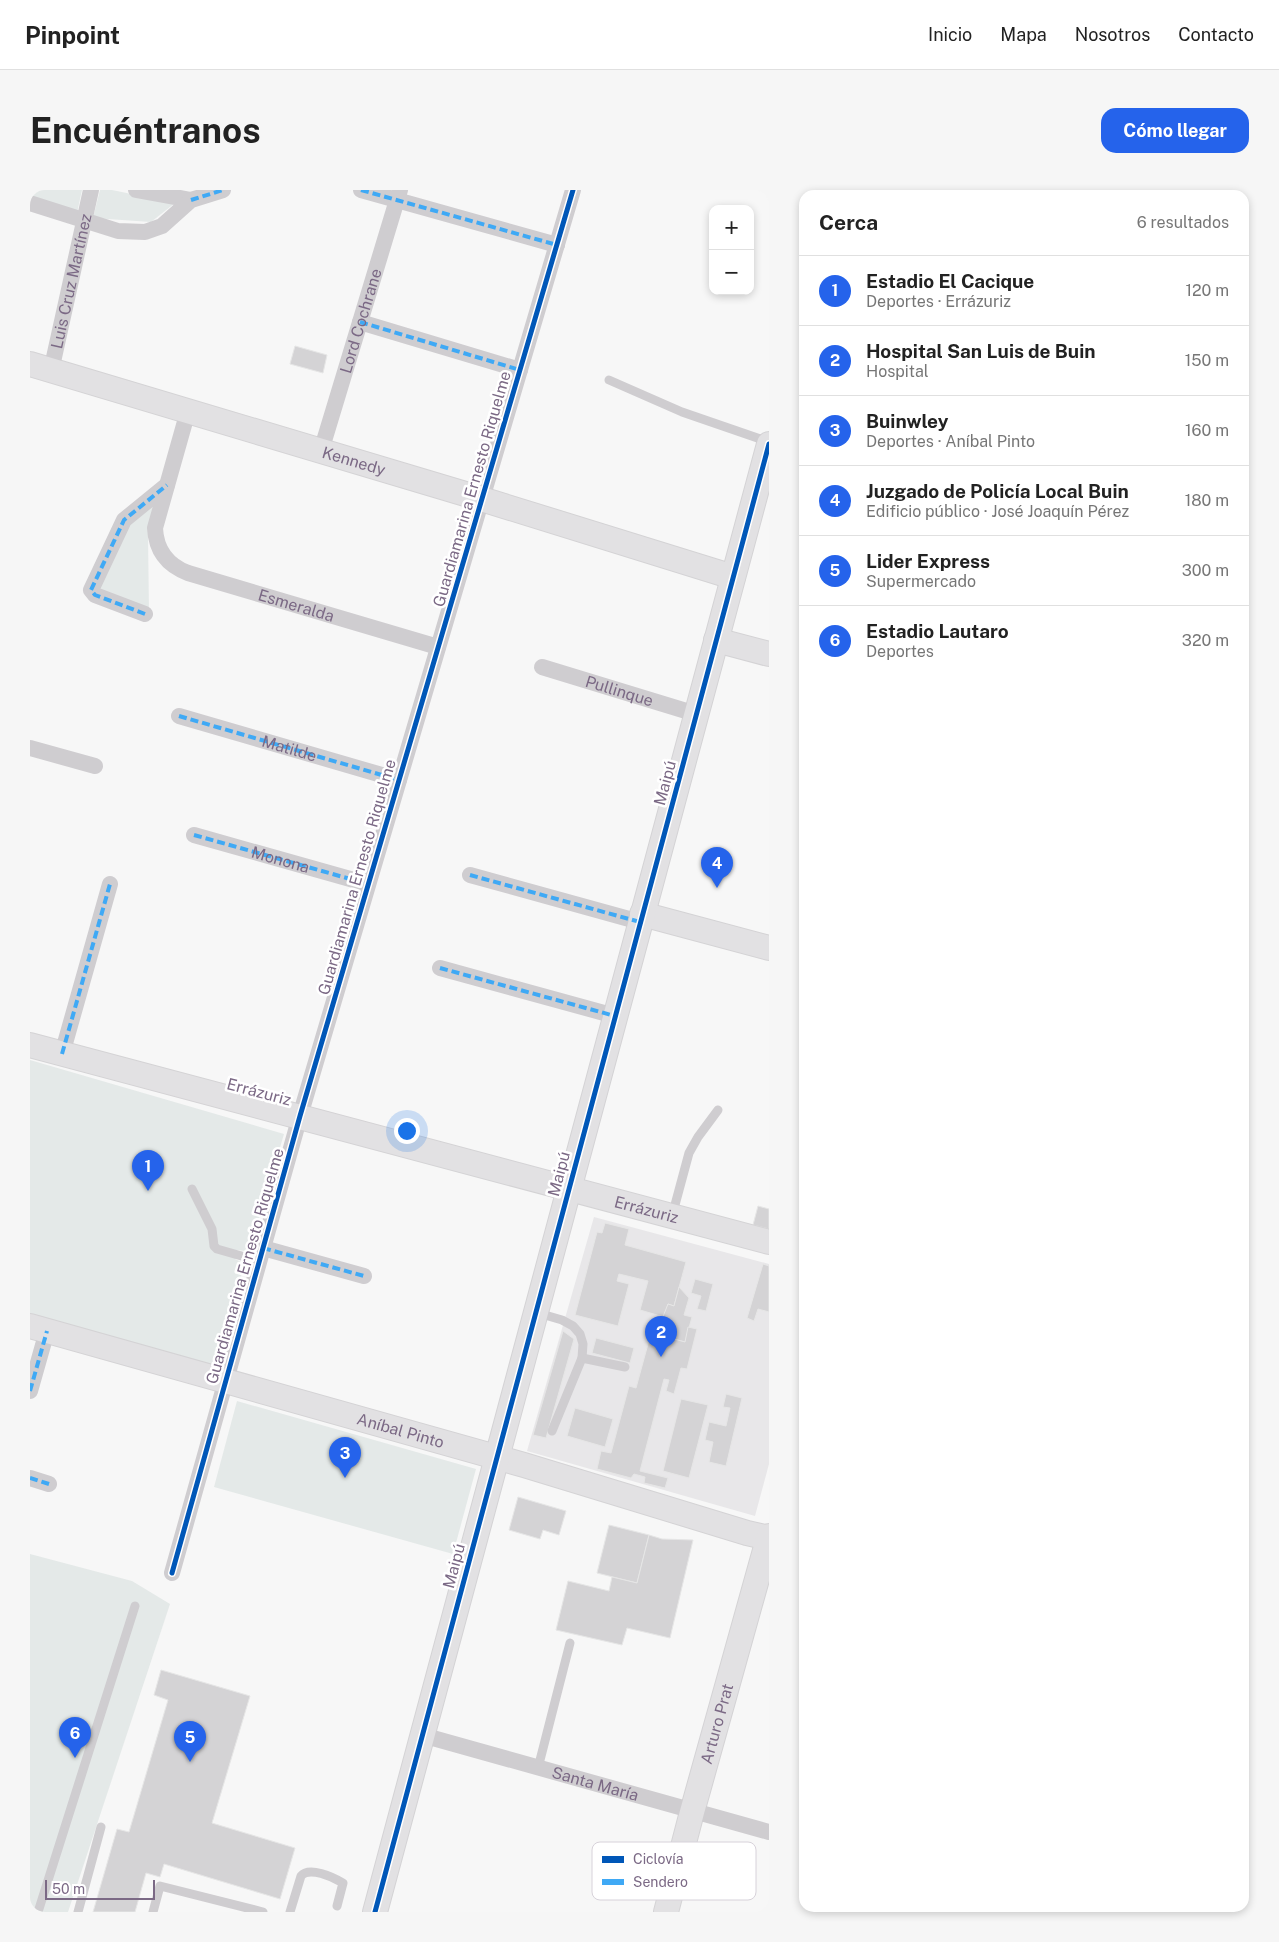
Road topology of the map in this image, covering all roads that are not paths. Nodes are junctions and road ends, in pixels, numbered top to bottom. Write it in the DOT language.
graph roads {
  1 [pos="91,190"];
  2 [pos="136,190"];
  3 [pos="223,190"];
  4 [pos="361,190"];
  5 [pos="573,190"];
  6 [pos="399,195"];
  7 [pos="191,200"];
  8 [pos="30,203"];
  9 [pos="84,220"];
  10 [pos="557,245"];
  11 [pos="360,322"];
  12 [pos="41,367"];
  13 [pos="520,370"];
  14 [pos="609,380"];
  15 [pos="188,411"];
  16 [pos="769,443"];
  17 [pos="321,451"];
  18 [pos="167,485"];
  19 [pos="481,499"];
  20 [pos="676,560"];
  21 [pos="733,577"];
  22 [pos="725,605"];
  23 [pos="145,614"];
  24 [pos="716,640"];
  25 [pos="438,647"];
  26 [pos="769,654"];
  27 [pos="542,667"];
  28 [pos="696,714"];
  29 [pos="179,716"];
  30 [pos="30,748"];
  31 [pos="95,766"];
  32 [pos="399,780"];
  33 [pos="194,835"];
  34 [pos="470,875"];
  35 [pos="110,884"];
  36 [pos="368,884"];
  37 [pos="641,918"];
  38 [pos="769,948"];
  39 [pos="440,968"];
  40 [pos="615,1016"];
  41 [pos="30,1045"];
  42 [pos="62,1054"];
  43 [pos="718,1110"];
  44 [pos="300,1116"];
  45 [pos="192,1189"];
  46 [pos="569,1189"];
  47 [pos="672,1216"];
  48 [pos="769,1242"];
  49 [pos="261,1255"];
  50 [pos="364,1276"];
  51 [pos="535,1312"];
  52 [pos="38,1329"];
  53 [pos="582,1358"];
  54 [pos="625,1367"];
  55 [pos="226,1381"];
  56 [pos="30,1391"];
  57 [pos="552,1431"];
  58 [pos="496,1458"];
  59 [pos="30,1478"];
  60 [pos="49,1484"];
  61 [pos="769,1537"];
  62 [pos="172,1573"];
  63 [pos="135,1606"];
  64 [pos="570,1643"];
  65 [pos="422,1735"];
  66 [pos="538,1768"];
  67 [pos="692,1812"];
  68 [pos="101,1827"];
  69 [pos="769,1832"];
  70 [pos="684,1842"];
  71 [pos="337,1906"];
  72 [pos="38,1912"];
  73 [pos="78,1912"];
  74 [pos="153,1912"];
  75 [pos="263,1912"];
  76 [pos="290,1912"];
  77 [pos="375,1912"];
  1 -- 9 [label="street, Luis Cruz Martínez"];
  2 -- 7 [label="street"];
  3 -- 7 [label="street"];
  4 -- 6 [label="street"];
  5 -- 10 [label="street, Guardiamarina Ernesto Riquelme"];
  6 -- 10 [label="street"];
  6 -- 11 [label="street, Lord Cochrane"];
  7 -- 9 [label="street"];
  8 -- 9 [label="street"];
  9 -- 12 [label="street, Luis Cruz Martínez"];
  10 -- 13 [label="street, Guardiamarina Ernesto Riquelme"];
  11 -- 13 [label="street"];
  11 -- 17 [label="street, Lord Cochrane"];
  12 -- 15 [label="street, Kennedy"];
  13 -- 19 [label="street, Guardiamarina Ernesto Riquelme"];
  14 -- 16 [label="lane"];
  15 -- 17 [label="street, Kennedy"];
  15 -- 18 [label="street"];
  16 -- 21 [label="street, Maipú"];
  17 -- 19 [label="street, Kennedy"];
  18 -- 23 [label="street"];
  18 -- 25 [label="street, Esmeralda"];
  19 -- 20 [label="street, Kennedy"];
  19 -- 25 [label="street, Guardiamarina Ernesto Riquelme"];
  20 -- 21 [label="street, Kennedy"];
  20 -- 22 [label="street, Kennedy"];
  21 -- 22 [label="street, Maipú"];
  22 -- 24 [label="street, Maipú"];
  24 -- 26 [label="street"];
  24 -- 28 [label="street, Maipú"];
  25 -- 32 [label="street, Guardiamarina Ernesto Riquelme"];
  27 -- 28 [label="street, Pullinque"];
  28 -- 37 [label="street, Maipú"];
  29 -- 32 [label="street, Matilde"];
  30 -- 31 [label="street"];
  32 -- 36 [label="street, Guardiamarina Ernesto Riquelme"];
  33 -- 36 [label="street, Monona"];
  34 -- 37 [label="street"];
  35 -- 42 [label="street"];
  36 -- 44 [label="street, Guardiamarina Ernesto Riquelme"];
  37 -- 38 [label="street"];
  37 -- 40 [label="street, Maipú"];
  39 -- 40 [label="street"];
  40 -- 46 [label="street, Maipú"];
  41 -- 42 [label="street, Errázuriz"];
  42 -- 44 [label="street, Errázuriz"];
  43 -- 47 [label="lane"];
  44 -- 46 [label="street, Errázuriz"];
  44 -- 49 [label="street, Guardiamarina Ernesto Riquelme"];
  45 -- 49 [label="lane"];
  46 -- 47 [label="street, Errázuriz"];
  46 -- 51 [label="street, Maipú"];
  47 -- 48 [label="street, Errázuriz"];
  49 -- 50 [label="street"];
  49 -- 55 [label="street, Guardiamarina Ernesto Riquelme"];
  51 -- 53 [label="lane"];
  51 -- 58 [label="street, Maipú"];
  52 -- 55 [label="street, Aníbal Pinto"];
  52 -- 56 [label="street"];
  53 -- 54 [label="lane"];
  53 -- 57 [label="lane"];
  55 -- 58 [label="street, Aníbal Pinto"];
  55 -- 62 [label="street, Guardiamarina Ernesto Riquelme"];
  58 -- 61 [label="street, Aníbal Pinto"];
  58 -- 65 [label="street, Maipú"];
  59 -- 60 [label="street"];
  61 -- 67 [label="street, Arturo Prat"];
  63 -- 72 [label="lane"];
  64 -- 66 [label="lane"];
  65 -- 66 [label="street, Santa María"];
  65 -- 77 [label="street, Maipú"];
  66 -- 67 [label="street, Santa María"];
  67 -- 69 [label="street, Santa María"];
  67 -- 70 [label="street, Arturo Prat"];
  68 -- 73 [label="lane"];
  71 -- 76 [label="lane"];
  74 -- 75 [label="lane"];
}
